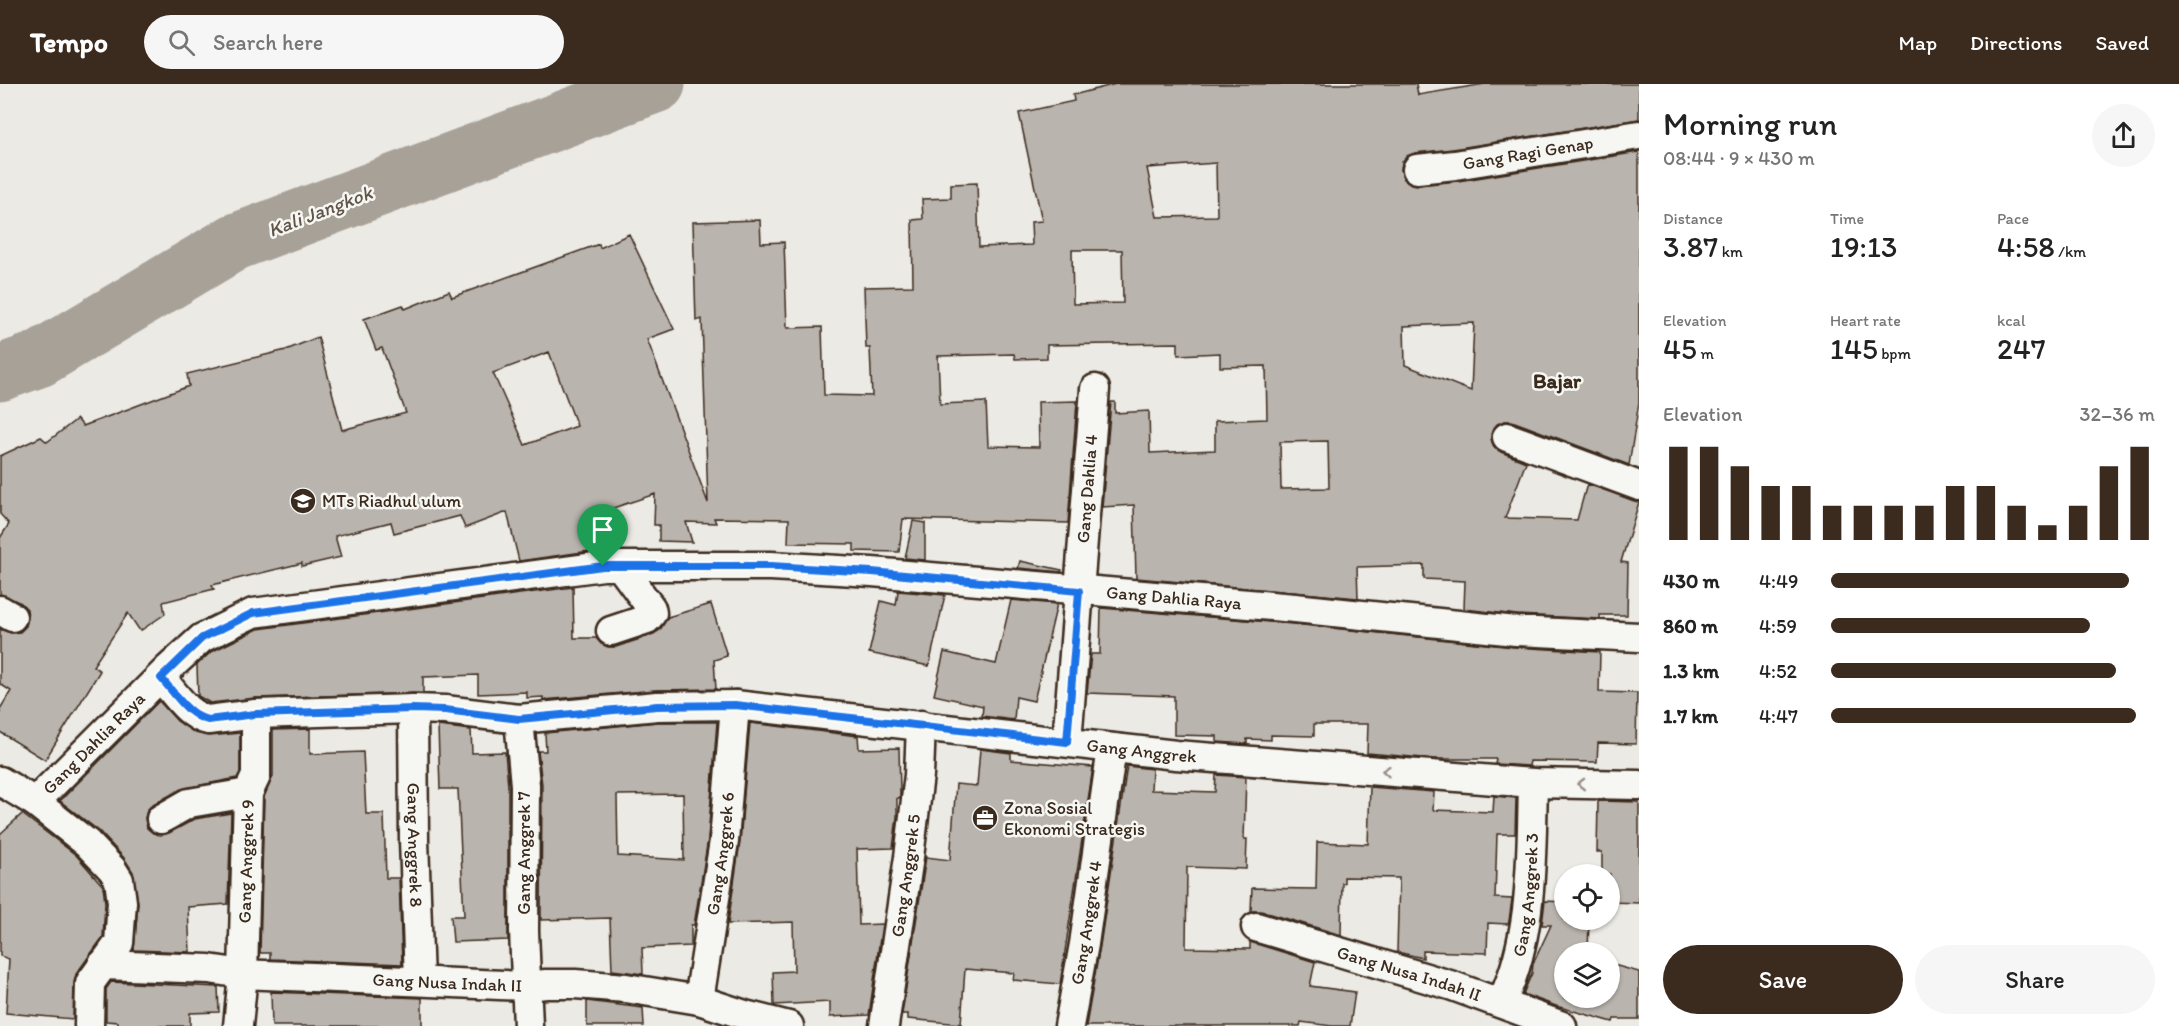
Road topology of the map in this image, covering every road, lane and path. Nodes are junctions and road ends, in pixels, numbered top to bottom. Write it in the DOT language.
graph roads {
  1 [pos="1639,135"];
  2 [pos="1417,169"];
  3 [pos="1095,389"];
  4 [pos="1506,437"];
  5 [pos="1639,486"];
  6 [pos="620,566"];
  7 [pos="1079,591"];
  8 [pos="611,631"];
  9 [pos="1639,637"];
  10 [pos="161,678"];
  11 [pos="735,705"];
  12 [pos="413,709"];
  13 [pos="255,714"];
  14 [pos="519,719"];
  15 [pos="921,725"];
  16 [pos="1067,742"];
  17 [pos="1112,748"];
  18 [pos="0,781"];
  19 [pos="1533,783"];
  20 [pos="1639,785"];
  21 [pos="248,793"];
  22 [pos="35,802"];
  23 [pos="161,819"];
  24 [pos="1256,927"];
  25 [pos="102,965"];
  26 [pos="243,974"];
  27 [pos="419,981"];
  28 [pos="526,986"];
  29 [pos="699,1000"];
  30 [pos="1501,1003"];
  31 [pos="89,1026"];
  32 [pos="238,1026"];
  33 [pos="528,1026"];
  34 [pos="789,1026"];
  35 [pos="884,1026"];
  36 [pos="1069,1026"];
  37 [pos="1562,1026"];
  1 -- 2 [label="street, Gang Ragi Genap"];
  3 -- 7 [label="street, Gang Dahlia 4"];
  4 -- 5 [label="street"];
  6 -- 7 [label="street, Gang Dahlia Raya"];
  6 -- 8 [label="street"];
  6 -- 10 [label="street, Gang Dahlia Raya"];
  7 -- 9 [label="street, Gang Dahlia Raya"];
  7 -- 16 [label="street, Gang Dahlia 4"];
  10 -- 13 [label="street, Gang Anggrek"];
  10 -- 22 [label="street, Gang Dahlia Raya"];
  11 -- 14 [label="street, Gang Anggrek"];
  11 -- 15 [label="street, Gang Anggrek"];
  11 -- 29 [label="street, Gang Anggrek 6"];
  12 -- 13 [label="street, Gang Anggrek"];
  12 -- 14 [label="street, Gang Anggrek"];
  12 -- 27 [label="street, Gang Anggrek 8"];
  13 -- 21 [label="street, Gang Anggrek 9"];
  14 -- 28 [label="street, Gang Anggrek 7"];
  15 -- 16 [label="street, Gang Anggrek"];
  15 -- 35 [label="street, Gang Anggrek 5"];
  16 -- 17 [label="street, Gang Anggrek"];
  19 -- 17 [label="street, Gang Anggrek, one-way"];
  17 -- 36 [label="street, Gang Anggrek 4"];
  18 -- 22 [label="street, Gang Dahlia Raya"];
  20 -- 19 [label="street, Gang Anggrek, one-way"];
  19 -- 30 [label="street, Gang Anggrek 3"];
  21 -- 23 [label="street"];
  21 -- 26 [label="street, Gang Anggrek 9"];
  22 -- 25 [label="street"];
  24 -- 30 [label="street, Gang Nusa Indah II"];
  25 -- 26 [label="street, Gang Nusa Indah II"];
  25 -- 31 [label="street"];
  26 -- 27 [label="street, Gang Nusa Indah II"];
  26 -- 32 [label="street, Gang Anggrek 9"];
  27 -- 28 [label="street, Gang Nusa Indah II"];
  28 -- 29 [label="street, Gang Nusa Indah II"];
  28 -- 33 [label="street, Gang Anggrek 7"];
  29 -- 34 [label="street, Gang Nusa Indah II"];
  30 -- 37 [label="street, Gang Nusa Indah II"];
}
